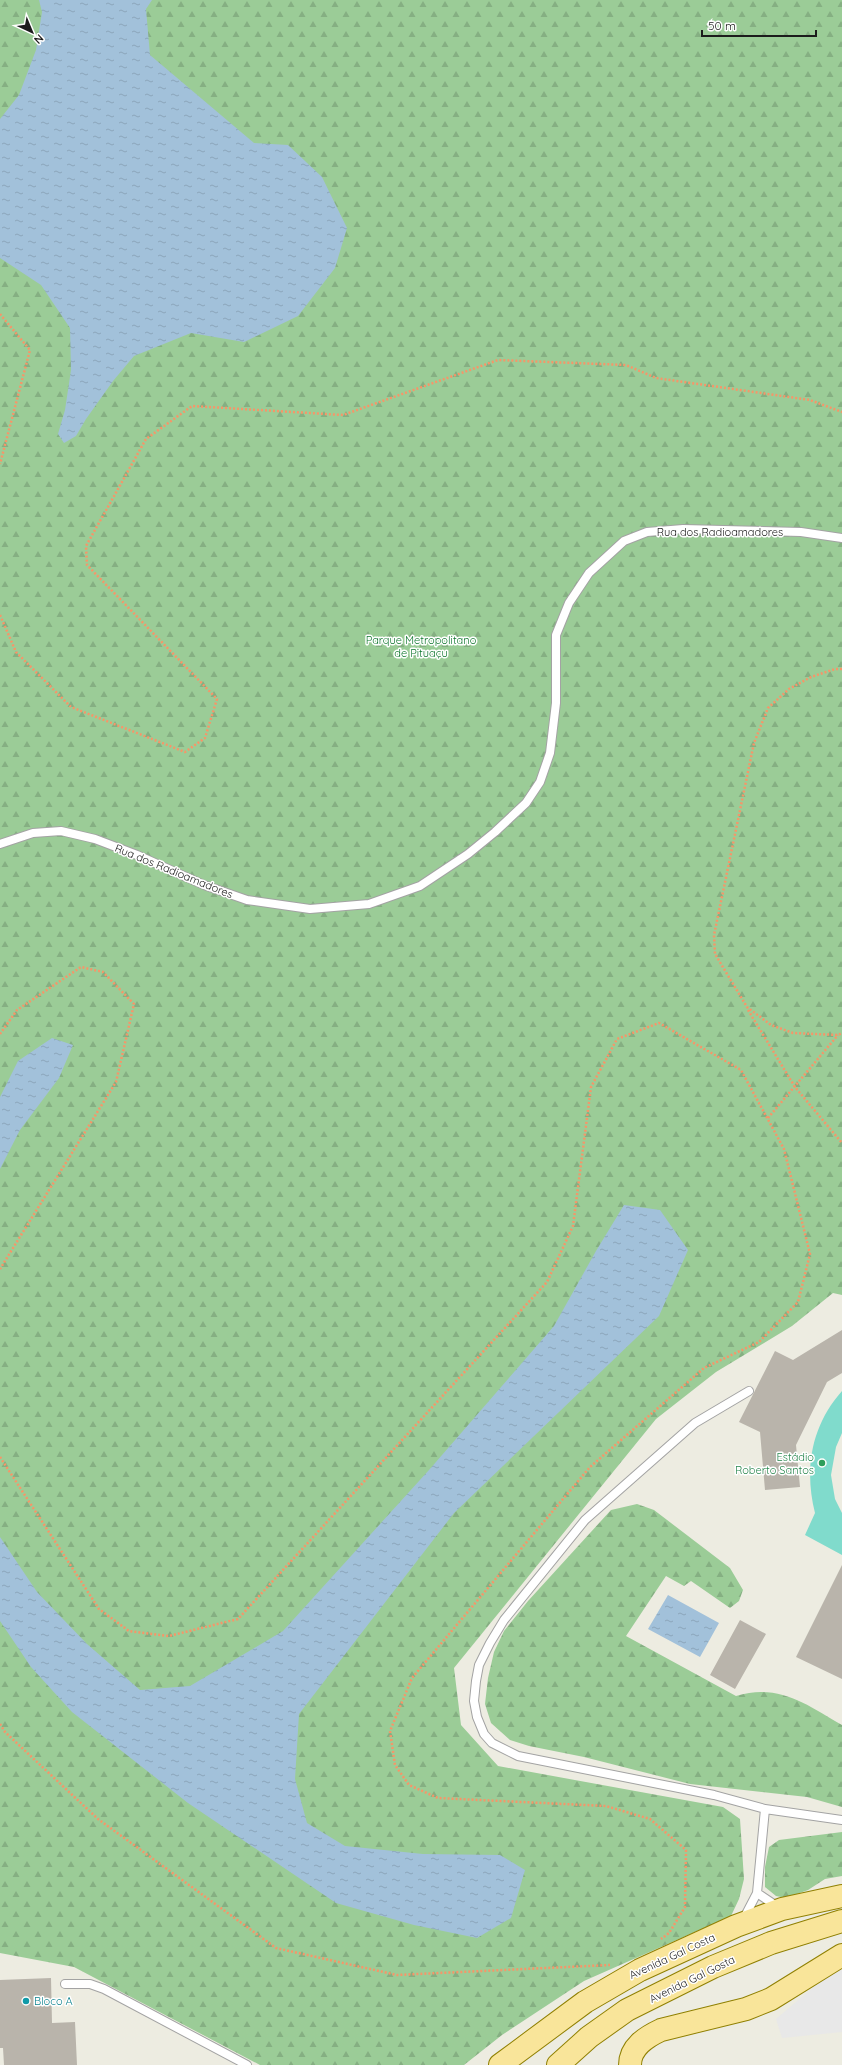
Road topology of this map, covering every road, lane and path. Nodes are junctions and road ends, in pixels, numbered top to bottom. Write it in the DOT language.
graph roads {
  1 [pos="0,314"];
  2 [pos="842,412"];
  3 [pos="0,464"];
  4 [pos="842,538"];
  5 [pos="0,615"];
  6 [pos="842,670"];
  7 [pos="0,844"];
  8 [pos="747,1007"];
  9 [pos="842,1032"];
  10 [pos="0,1034"];
  11 [pos="838,1035"];
  12 [pos="795,1087"];
  13 [pos="768,1118"];
  14 [pos="842,1143"];
  15 [pos="0,1269"];
  16 [pos="749,1391"];
  17 [pos="0,1457"];
  18 [pos="0,1724"];
  19 [pos="765,1809"];
  20 [pos="842,1820"];
  21 [pos="757,1893"];
  22 [pos="842,1896"];
  23 [pos="782,1909"];
  24 [pos="842,1921"];
  25 [pos="736,1926"];
  26 [pos="657,1941"];
  27 [pos="842,1955"];
  28 [pos="614,1965"];
  29 [pos="65,1984"];
  30 [pos="515,2058"];
  31 [pos="247,2065"];
  32 [pos="500,2065"];
  33 [pos="558,2065"];
  34 [pos="630,2065"];
  1 -- 3 [label="path"];
  2 -- 5 [label="path"];
  4 -- 7 [label="lane, Rua dos Radioamadores"];
  6 -- 8 [label="path"];
  8 -- 11 [label="path"];
  8 -- 12 [label="path"];
  9 -- 11 [label="path"];
  10 -- 15 [label="path"];
  11 -- 12 [label="path"];
  12 -- 13 [label="path"];
  12 -- 14 [label="path"];
  13 -- 17 [label="path"];
  13 -- 26 [label="path"];
  16 -- 19 [label="lane"];
  18 -- 28 [label="path"];
  19 -- 20 [label="lane"];
  19 -- 21 [label="lane"];
  21 -- 23 [label="lane"];
  21 -- 25 [label="lane"];
  22 -- 23 [label="main road, Avenida Gal Costa"];
  23 -- 25 [label="main road, Avenida Gal Costa"];
  24 -- 33 [label="main road, Avenida Gal Gosta"];
  25 -- 30 [label="main road, Avenida Gal Costa"];
  27 -- 34 [label="main road"];
  29 -- 31 [label="lane"];
  30 -- 32 [label="main road, Avenida Gal Costa"];
}
